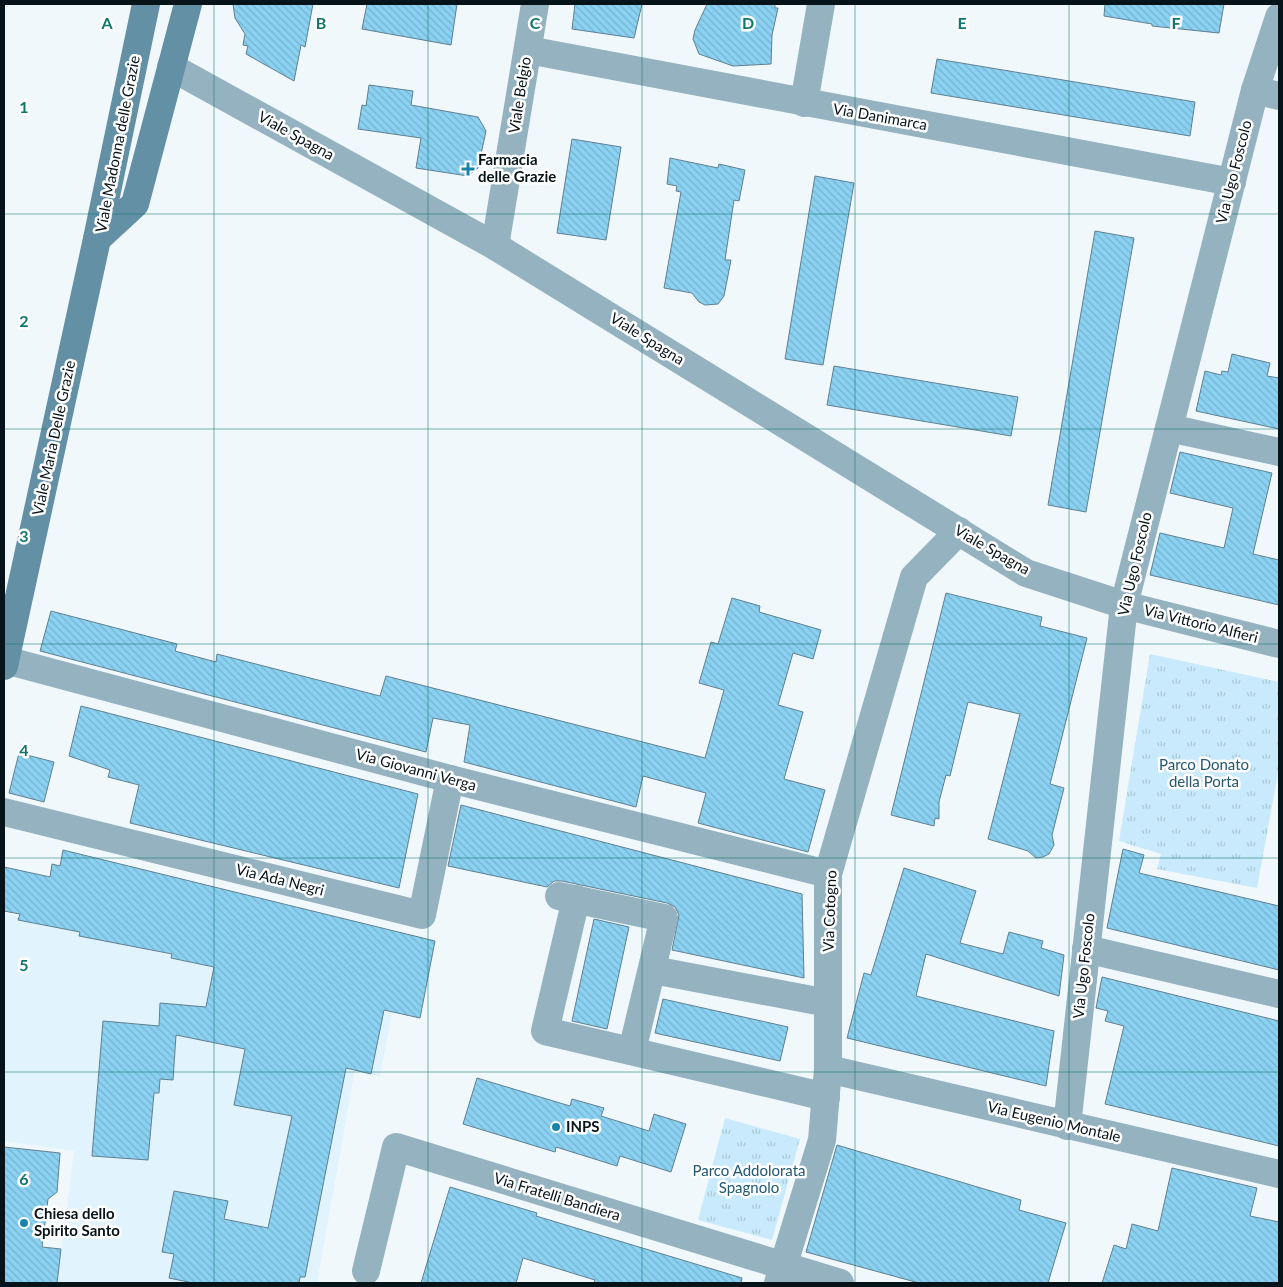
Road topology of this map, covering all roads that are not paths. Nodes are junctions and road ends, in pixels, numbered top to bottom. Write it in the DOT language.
graph roads {
  1 [pos="146,4"];
  2 [pos="188,4"];
  3 [pos="535,4"];
  4 [pos="821,4"];
  5 [pos="1279,17"];
  6 [pos="528,50"];
  7 [pos="171,67"];
  8 [pos="1267,93"];
  9 [pos="804,103"];
  10 [pos="1232,182"];
  11 [pos="98,239"];
  12 [pos="495,246"];
  13 [pos="1169,428"];
  14 [pos="1279,452"];
  15 [pos="959,531"];
  16 [pos="1124,605"];
  17 [pos="1279,644"];
  18 [pos="4,663"];
  19 [pos="450,779"];
  20 [pos="4,812"];
  21 [pos="828,874"];
  22 [pos="1086,949"];
  23 [pos="653,970"];
  24 [pos="1279,994"];
  25 [pos="828,1003"];
  26 [pos="632,1051"];
  27 [pos="828,1069"];
  28 [pos="826,1097"];
  29 [pos="1067,1126"];
  30 [pos="1279,1174"];
  31 [pos="366,1271"];
  32 [pos="781,1275"];
  33 [pos="840,1283"];
  1 -- 11 [label="street, Viale Madonna delle Grazie"];
  2 -- 7 [label="street, Viale Madonna delle Grazie"];
  3 -- 6 [label="street, Viale Belgio"];
  4 -- 9 [label="street"];
  5 -- 8 [label="street, Via Ugo Foscolo"];
  6 -- 9 [label="street, Via Danimarca"];
  6 -- 12 [label="street, Viale Belgio"];
  7 -- 11 [label="street, Viale Madonna delle Grazie"];
  7 -- 12 [label="street, Viale Spagna"];
  8 -- 10 [label="street, Via Ugo Foscolo"];
  9 -- 10 [label="street, Via Danimarca"];
  10 -- 13 [label="street, Via Ugo Foscolo"];
  11 -- 18 [label="street, Viale Maria Delle Grazie"];
  12 -- 15 [label="street, Viale Spagna"];
  13 -- 14 [label="street"];
  13 -- 16 [label="street, Via Ugo Foscolo"];
  15 -- 16 [label="street, Viale Spagna"];
  15 -- 21 [label="street, Via Cotogno"];
  16 -- 17 [label="street, Via Vittorio Alfieri"];
  16 -- 22 [label="street, Via Ugo Foscolo"];
  18 -- 19 [label="street, Via Giovanni Verga"];
  19 -- 20 [label="street, Via Ada Negri"];
  19 -- 21 [label="street, Via Giovanni Verga"];
  21 -- 25 [label="street, Via Cotogno"];
  22 -- 24 [label="street"];
  22 -- 29 [label="street, Via Ugo Foscolo"];
  23 -- 25 [label="street"];
  23 -- 26 [label="street"];
  23 -- 26 [label="street"];
  25 -- 27 [label="street, Via Cotogno"];
  26 -- 28 [label="street"];
  27 -- 28 [label="street, Via Cotogno"];
  27 -- 29 [label="street, Via Eugenio Montale"];
  28 -- 32 [label="street, Via Cotogno"];
  29 -- 30 [label="street, Via Eugenio Montale"];
  31 -- 32 [label="street, Via Fratelli Bandiera"];
  32 -- 33 [label="street, Via Fratelli Bandiera"];
}
